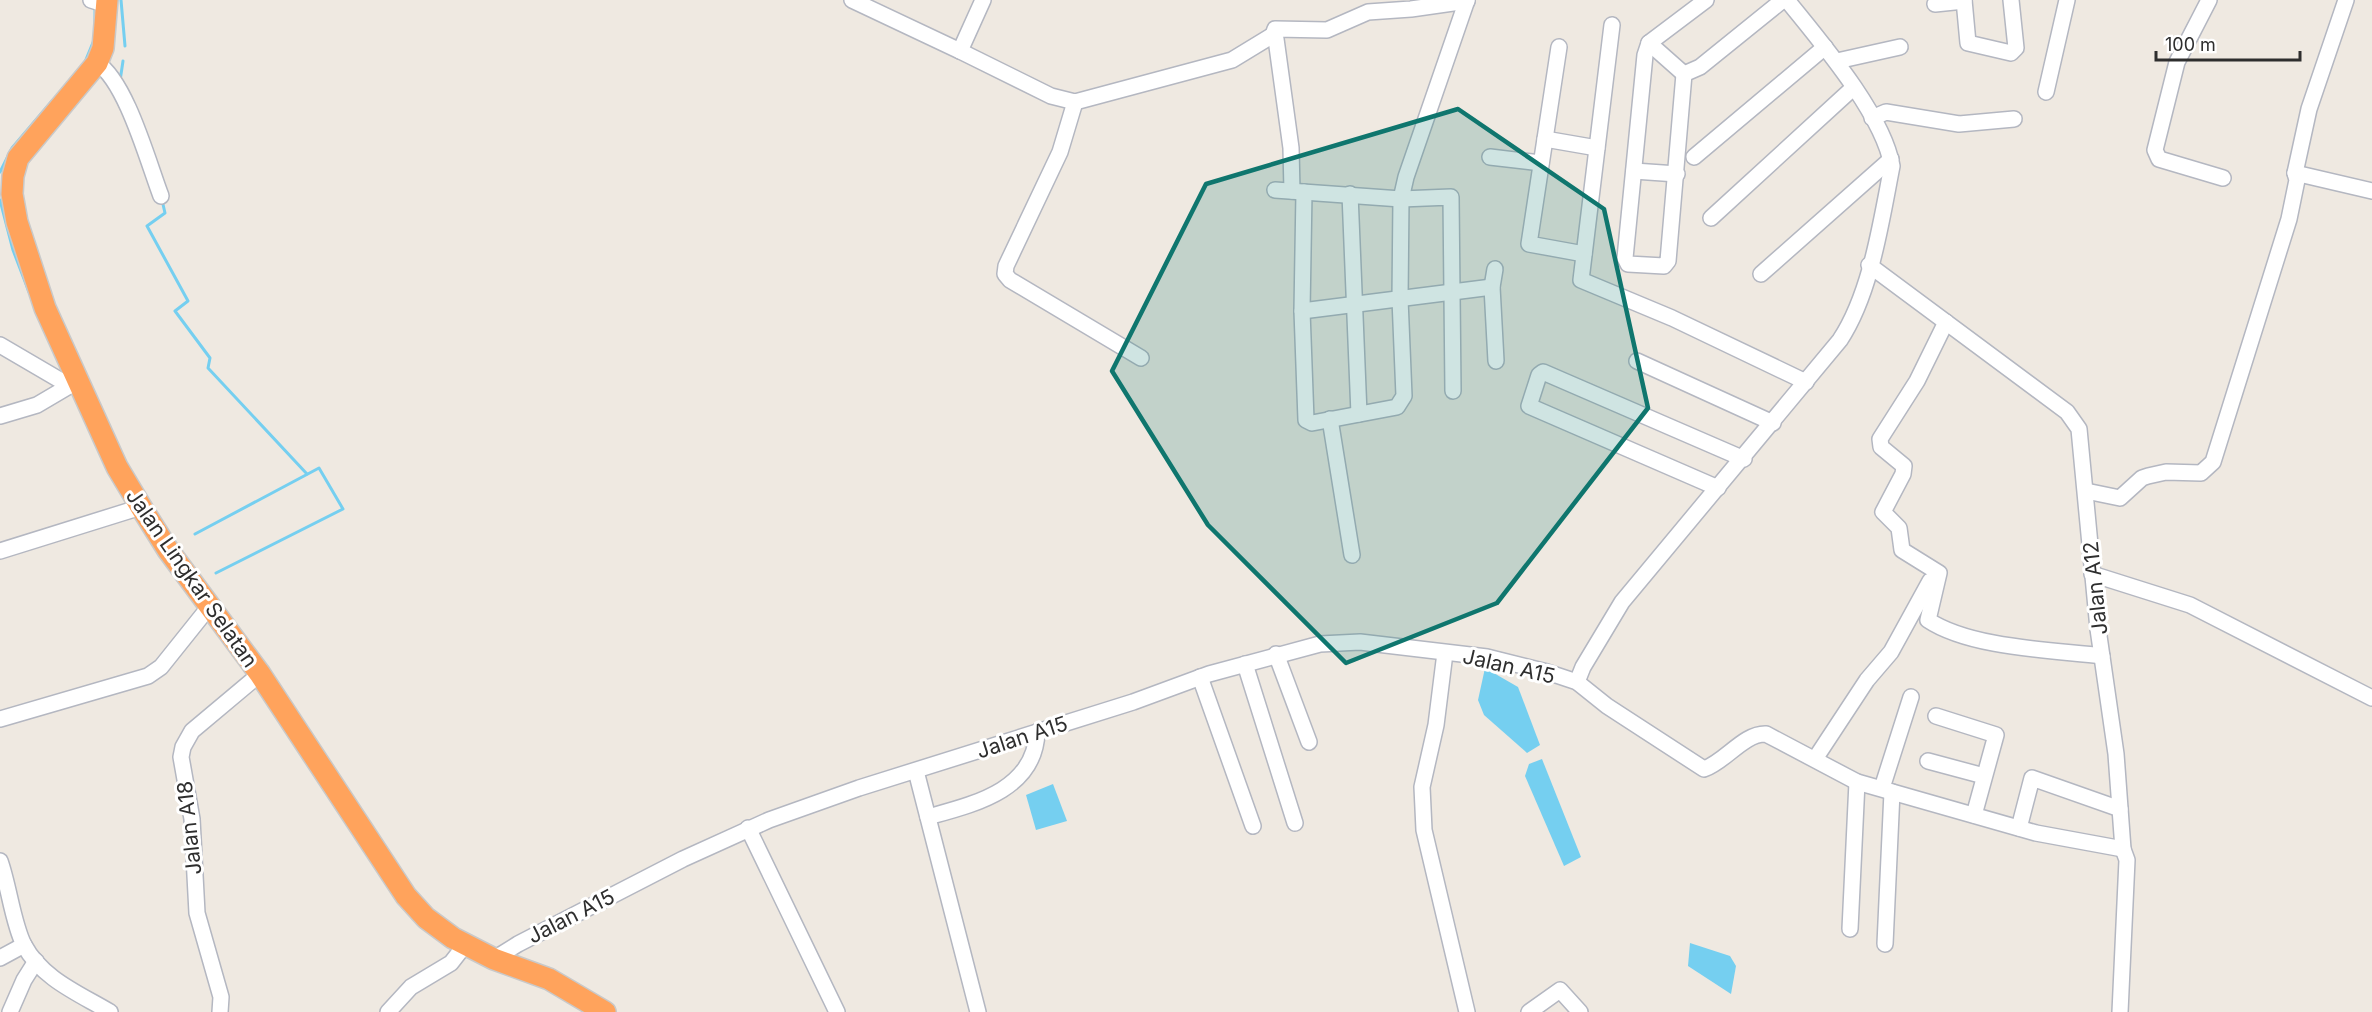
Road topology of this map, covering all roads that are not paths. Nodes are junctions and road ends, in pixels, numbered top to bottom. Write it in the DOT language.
graph roads {
  1 [pos="852,0"];
  2 [pos="983,0"];
  3 [pos="1467,0"];
  4 [pos="1785,0"];
  5 [pos="2011,0"];
  6 [pos="2067,0"];
  7 [pos="2209,0"];
  8 [pos="2346,0"];
  9 [pos="1964,1"];
  10 [pos="102,2"];
  11 [pos="1696,3"];
  12 [pos="1935,4"];
  13 [pos="1612,25"];
  14 [pos="1273,35"];
  15 [pos="1649,43"];
  16 [pos="1559,47"];
  17 [pos="1825,47"];
  18 [pos="1900,47"];
  19 [pos="960,51"];
  20 [pos="1837,61"];
  21 [pos="97,63"];
  22 [pos="1683,74"];
  23 [pos="1853,88"];
  24 [pos="2046,92"];
  25 [pos="1074,102"];
  26 [pos="1872,118"];
  27 [pos="2014,119"];
  28 [pos="1545,140"];
  29 [pos="1597,148"];
  30 [pos="1490,157"];
  31 [pos="1694,157"];
  32 [pos="1891,159"];
  33 [pos="1541,163"];
  34 [pos="1634,171"];
  35 [pos="2295,172"];
  36 [pos="1677,174"];
  37 [pos="2223,178"];
  38 [pos="1275,190"];
  39 [pos="1298,191"];
  40 [pos="2372,191"];
  41 [pos="1350,194"];
  42 [pos="161,195"];
  43 [pos="1401,198"];
  44 [pos="1712,218"];
  45 [pos="1584,254"];
  46 [pos="1869,265"];
  47 [pos="1495,269"];
  48 [pos="1761,274"];
  49 [pos="1492,287"];
  50 [pos="1450,292"];
  51 [pos="1400,299"];
  52 [pos="1353,305"];
  53 [pos="1302,311"];
  54 [pos="1946,322"];
  55 [pos="0,345"];
  56 [pos="1141,358"];
  57 [pos="1496,361"];
  58 [pos="1637,361"];
  59 [pos="1806,382"];
  60 [pos="73,384"];
  61 [pos="1453,391"];
  62 [pos="1359,414"];
  63 [pos="0,416"];
  64 [pos="1330,419"];
  65 [pos="1773,423"];
  66 [pos="1744,459"];
  67 [pos="1719,488"];
  68 [pos="2086,491"];
  69 [pos="141,507"];
  70 [pos="0,551"];
  71 [pos="1352,555"];
  72 [pos="2092,574"];
  73 [pos="1935,584"];
  74 [pos="209,607"];
  75 [pos="1445,653"];
  76 [pos="1276,654"];
  77 [pos="2102,656"];
  78 [pos="1245,664"];
  79 [pos="260,674"];
  80 [pos="1200,677"];
  81 [pos="1577,682"];
  82 [pos="1911,697"];
  83 [pos="2372,698"];
  84 [pos="1936,716"];
  85 [pos="0,719"];
  86 [pos="1037,732"];
  87 [pos="1309,741"];
  88 [pos="1815,759"];
  89 [pos="1928,761"];
  90 [pos="916,771"];
  91 [pos="1984,776"];
  92 [pos="1857,782"];
  93 [pos="1887,790"];
  94 [pos="2120,809"];
  95 [pos="1974,815"];
  96 [pos="928,817"];
  97 [pos="1295,823"];
  98 [pos="1253,826"];
  99 [pos="748,828"];
  100 [pos="2019,828"];
  101 [pos="2123,849"];
  102 [pos="0,861"];
  103 [pos="1850,929"];
  104 [pos="1885,944"];
  105 [pos="24,945"];
  106 [pos="465,945"];
  107 [pos="0,958"];
  108 [pos="494,959"];
  109 [pos="36,961"];
  110 [pos="10,1012"];
  111 [pos="111,1012"];
  112 [pos="220,1012"];
  113 [pos="388,1012"];
  114 [pos="604,1012"];
  115 [pos="837,1012"];
  116 [pos="978,1012"];
  117 [pos="1467,1012"];
  118 [pos="1528,1012"];
  119 [pos="1580,1012"];
  120 [pos="2120,1012"];
  1 -- 19 [label="street"];
  2 -- 19 [label="street"];
  3 -- 14 [label="street"];
  3 -- 43 [label="street"];
  4 -- 17 [label="street"];
  4 -- 22 [label="street"];
  5 -- 9 [label="street"];
  6 -- 24 [label="street"];
  7 -- 37 [label="street"];
  8 -- 35 [label="street"];
  9 -- 12 [label="street"];
  10 -- 21 [label="highway, Jalan Lingkar Selatan"];
  11 -- 15 [label="street"];
  13 -- 29 [label="street"];
  14 -- 25 [label="street"];
  14 -- 39 [label="street"];
  15 -- 22 [label="street"];
  15 -- 34 [label="street"];
  16 -- 28 [label="street"];
  17 -- 20 [label="street"];
  17 -- 31 [label="street"];
  18 -- 20 [label="street"];
  19 -- 25 [label="street"];
  20 -- 23 [label="street"];
  21 -- 42 [label="street"];
  21 -- 60 [label="highway, Jalan Lingkar Selatan"];
  22 -- 36 [label="street"];
  23 -- 26 [label="street"];
  23 -- 44 [label="street"];
  25 -- 56 [label="street"];
  26 -- 27 [label="street"];
  26 -- 32 [label="street"];
  28 -- 29 [label="street"];
  28 -- 33 [label="street"];
  29 -- 45 [label="street"];
  30 -- 33 [label="street"];
  32 -- 46 [label="street"];
  32 -- 48 [label="street"];
  33 -- 45 [label="street"];
  34 -- 36 [label="street"];
  34 -- 36 [label="street"];
  35 -- 40 [label="street"];
  35 -- 68 [label="street"];
  38 -- 39 [label="street"];
  39 -- 41 [label="street"];
  39 -- 53 [label="street"];
  41 -- 43 [label="street"];
  41 -- 52 [label="street"];
  43 -- 50 [label="street"];
  43 -- 51 [label="street"];
  45 -- 59 [label="street"];
  46 -- 54 [label="street, Jalan A12"];
  46 -- 59 [label="street"];
  47 -- 49 [label="street"];
  49 -- 50 [label="street"];
  49 -- 57 [label="street"];
  50 -- 51 [label="street"];
  50 -- 61 [label="street"];
  51 -- 52 [label="street"];
  51 -- 62 [label="street"];
  52 -- 53 [label="street"];
  52 -- 62 [label="street"];
  53 -- 64 [label="street"];
  54 -- 68 [label="street, Jalan A12"];
  54 -- 73 [label="street"];
  55 -- 60 [label="street"];
  58 -- 65 [label="street"];
  59 -- 65 [label="street"];
  60 -- 63 [label="street"];
  60 -- 69 [label="highway, Jalan Lingkar Selatan"];
  62 -- 64 [label="street"];
  64 -- 71 [label="street"];
  65 -- 66 [label="street"];
  66 -- 67 [label="street"];
  66 -- 67 [label="street"];
  67 -- 81 [label="street"];
  68 -- 72 [label="street, Jalan A12"];
  69 -- 70 [label="street"];
  69 -- 74 [label="highway, Jalan Lingkar Selatan"];
  72 -- 77 [label="street, Jalan A12"];
  72 -- 83 [label="street"];
  73 -- 77 [label="street"];
  73 -- 88 [label="street"];
  74 -- 79 [label="highway, Jalan Lingkar Selatan"];
  74 -- 85 [label="street"];
  75 -- 76 [label="street, Jalan A15"];
  75 -- 81 [label="street, Jalan A15"];
  75 -- 117 [label="street"];
  76 -- 78 [label="street, Jalan A15"];
  76 -- 87 [label="street"];
  77 -- 94 [label="street, Jalan A12"];
  78 -- 80 [label="street, Jalan A15"];
  78 -- 97 [label="street"];
  79 -- 106 [label="highway, Jalan Lingkar Selatan"];
  79 -- 112 [label="street, Jalan A18"];
  80 -- 86 [label="street, Jalan A15"];
  80 -- 98 [label="street"];
  81 -- 88 [label="street"];
  82 -- 93 [label="street"];
  84 -- 91 [label="street"];
  86 -- 90 [label="street, Jalan A15"];
  86 -- 96 [label="street"];
  88 -- 92 [label="street"];
  89 -- 91 [label="street"];
  90 -- 96 [label="street"];
  90 -- 99 [label="street, Jalan A15"];
  91 -- 95 [label="street"];
  92 -- 93 [label="street"];
  92 -- 103 [label="street"];
  93 -- 95 [label="street"];
  93 -- 104 [label="street"];
  94 -- 100 [label="street"];
  94 -- 101 [label="street, Jalan A12"];
  95 -- 100 [label="street"];
  96 -- 116 [label="street"];
  99 -- 108 [label="street, Jalan A15"];
  99 -- 115 [label="street"];
  100 -- 101 [label="street"];
  101 -- 120 [label="street, Jalan A12"];
  102 -- 105 [label="street"];
  105 -- 107 [label="street"];
  105 -- 109 [label="street"];
  106 -- 108 [label="highway, Jalan Lingkar Selatan"];
  106 -- 113 [label="street"];
  108 -- 114 [label="highway, Jalan Lingkar Selatan"];
  109 -- 110 [label="street"];
  109 -- 111 [label="street"];
  118 -- 119 [label="street"];
}
